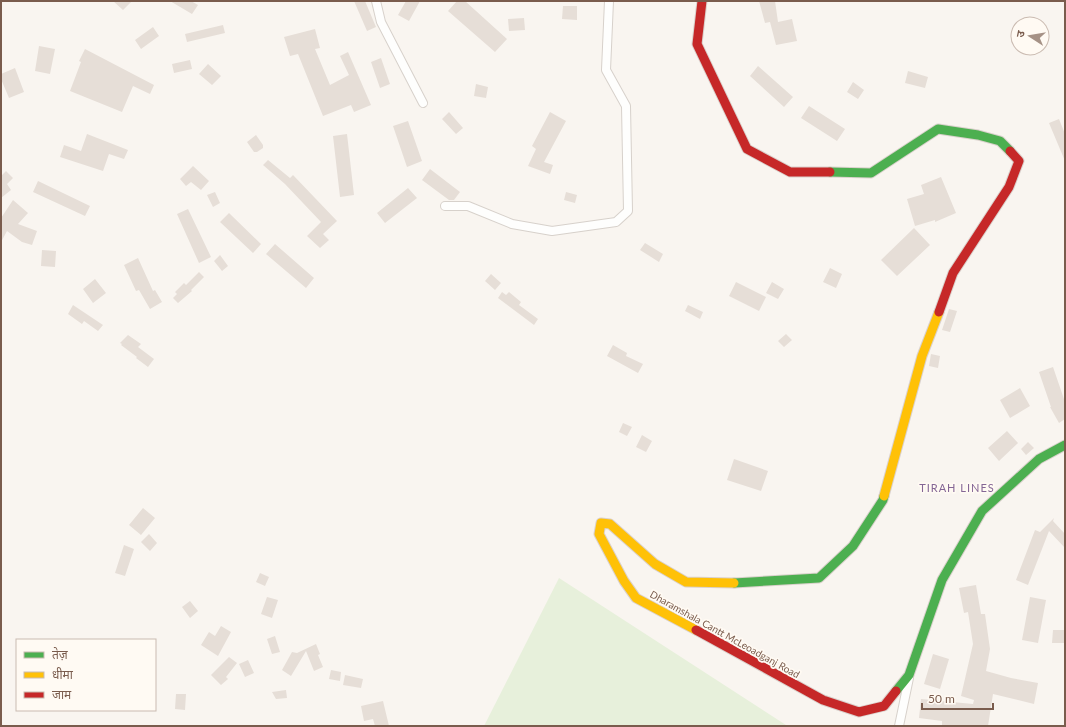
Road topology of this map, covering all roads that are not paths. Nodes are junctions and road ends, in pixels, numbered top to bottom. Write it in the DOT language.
graph roads {
  1 [pos="376,1"];
  2 [pos="609,1"];
  3 [pos="702,1"];
  4 [pos="423,103"];
  5 [pos="445,206"];
  6 [pos="1065,445"];
  7 [pos="909,675"];
  8 [pos="899,726"];
  1 -- 4 [label="street"];
  2 -- 5 [label="street"];
  3 -- 7 [label="main road, Dharamshala Cantt McLeoadganj Road"];
  6 -- 7 [label="main road, Dharamshala Cantt McLeoadganj Road"];
  7 -- 8 [label="street"];
}
